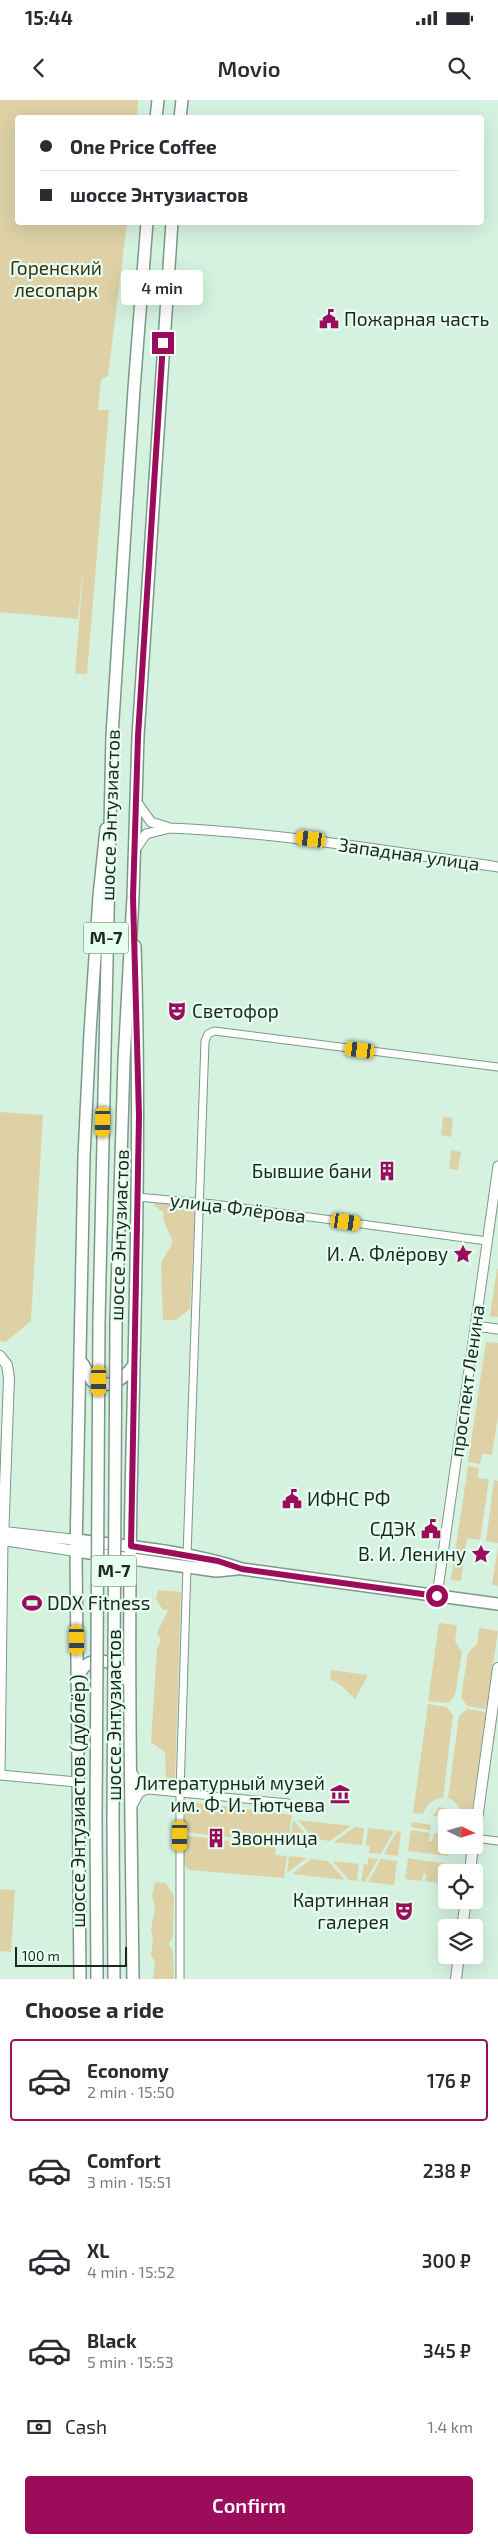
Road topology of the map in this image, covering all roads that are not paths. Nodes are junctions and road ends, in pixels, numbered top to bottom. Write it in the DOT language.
graph roads {
  1 [pos="158,100"];
  2 [pos="182,100"];
  3 [pos="156,115"];
  4 [pos="180,115"];
  5 [pos="147,225"];
  6 [pos="172,225"];
  7 [pos="135,800"];
  8 [pos="108,815"];
  9 [pos="170,828"];
  10 [pos="134,854"];
  11 [pos="498,867"];
  12 [pos="133,897"];
  13 [pos="498,1067"];
  14 [pos="498,1166"];
  15 [pos="137,1197"];
  16 [pos="200,1202"];
  17 [pos="487,1241"];
  18 [pos="475,1326"];
  19 [pos="498,1329"];
  20 [pos="0,1356"];
  21 [pos="82,1357"];
  22 [pos="134,1366"];
  23 [pos="4,1536"];
  24 [pos="76,1546"];
  25 [pos="131,1546"];
  26 [pos="131,1560"];
  27 [pos="187,1562"];
  28 [pos="1,1593"];
  29 [pos="437,1596"];
  30 [pos="498,1604"];
  31 [pos="498,1668"];
  32 [pos="77,1682"];
  33 [pos="130,1690"];
  34 [pos="130,1765"];
  35 [pos="0,1775"];
  36 [pos="77,1782"];
  37 [pos="148,1790"];
  38 [pos="180,1792"];
  39 [pos="288,1804"];
  40 [pos="478,1809"];
  41 [pos="130,1813"];
  42 [pos="483,1840"];
  43 [pos="498,1841"];
  44 [pos="458,1964"];
  45 [pos="80,1979"];
  46 [pos="97,1979"];
  47 [pos="114,1979"];
  48 [pos="133,1979"];
  49 [pos="180,1979"];
  50 [pos="456,1979"];
  1 -- 3 [label="main road"];
  2 -- 4 [label="main road"];
  5 -- 8 [label="main road, шоссе Энтузиастов / М-7"];
  6 -- 7 [label="main road, шоссе Энтузиастов / М-7"];
  7 -- 9 [label="street, Западная улица"];
  7 -- 10 [label="main road, шоссе Энтузиастов / М-7"];
  8 -- 21 [label="main road, шоссе Энтузиастов (дублёр)"];
  8 -- 46 [label="main road, шоссе Энтузиастов / М-7, bridge"];
  9 -- 10 [label="street, Западная улица"];
  9 -- 11 [label="street, Западная улица"];
  10 -- 12 [label="main road, шоссе Энтузиастов / М-7"];
  12 -- 15 [label="main road"];
  12 -- 47 [label="main road, шоссе Энтузиастов / М-7, bridge"];
  13 -- 16 [label="street"];
  14 -- 17 [label="street, проспект Ленина"];
  15 -- 16 [label="street, улица Флёрова"];
  15 -- 22 [label="main road"];
  16 -- 17 [label="street, улица Флёрова"];
  16 -- 27 [label="street"];
  17 -- 18 [label="street, проспект Ленина"];
  18 -- 19 [label="street"];
  18 -- 29 [label="street, проспект Ленина"];
  20 -- 23 [label="main road"];
  21 -- 22 [label="main road"];
  21 -- 24 [label="main road, шоссе Энтузиастов (дублёр)"];
  22 -- 25 [label="main road"];
  23 -- 24 [label="main road"];
  23 -- 28 [label="street"];
  24 -- 25 [label="main road"];
  24 -- 26 [label="main road"];
  24 -- 32 [label="main road, шоссе Энтузиастов (дублёр)"];
  25 -- 26 [label="main road"];
  25 -- 27 [label="main road"];
  26 -- 27 [label="main road"];
  26 -- 33 [label="main road"];
  27 -- 29 [label="main road"];
  27 -- 38 [label="street"];
  28 -- 35 [label="street"];
  29 -- 30 [label="main road"];
  31 -- 40 [label="main road"];
  32 -- 33 [label="main road"];
  32 -- 36 [label="main road, шоссе Энтузиастов (дублёр)"];
  33 -- 34 [label="main road"];
  34 -- 37 [label="street"];
  34 -- 41 [label="main road"];
  35 -- 36 [label="street"];
  36 -- 45 [label="main road, шоссе Энтузиастов (дублёр)"];
  37 -- 38 [label="street"];
  37 -- 41 [label="street"];
  38 -- 39 [label="street"];
  38 -- 49 [label="street"];
  41 -- 48 [label="main road"];
  42 -- 43 [label="street"];
  44 -- 50 [label="main road"];
}
